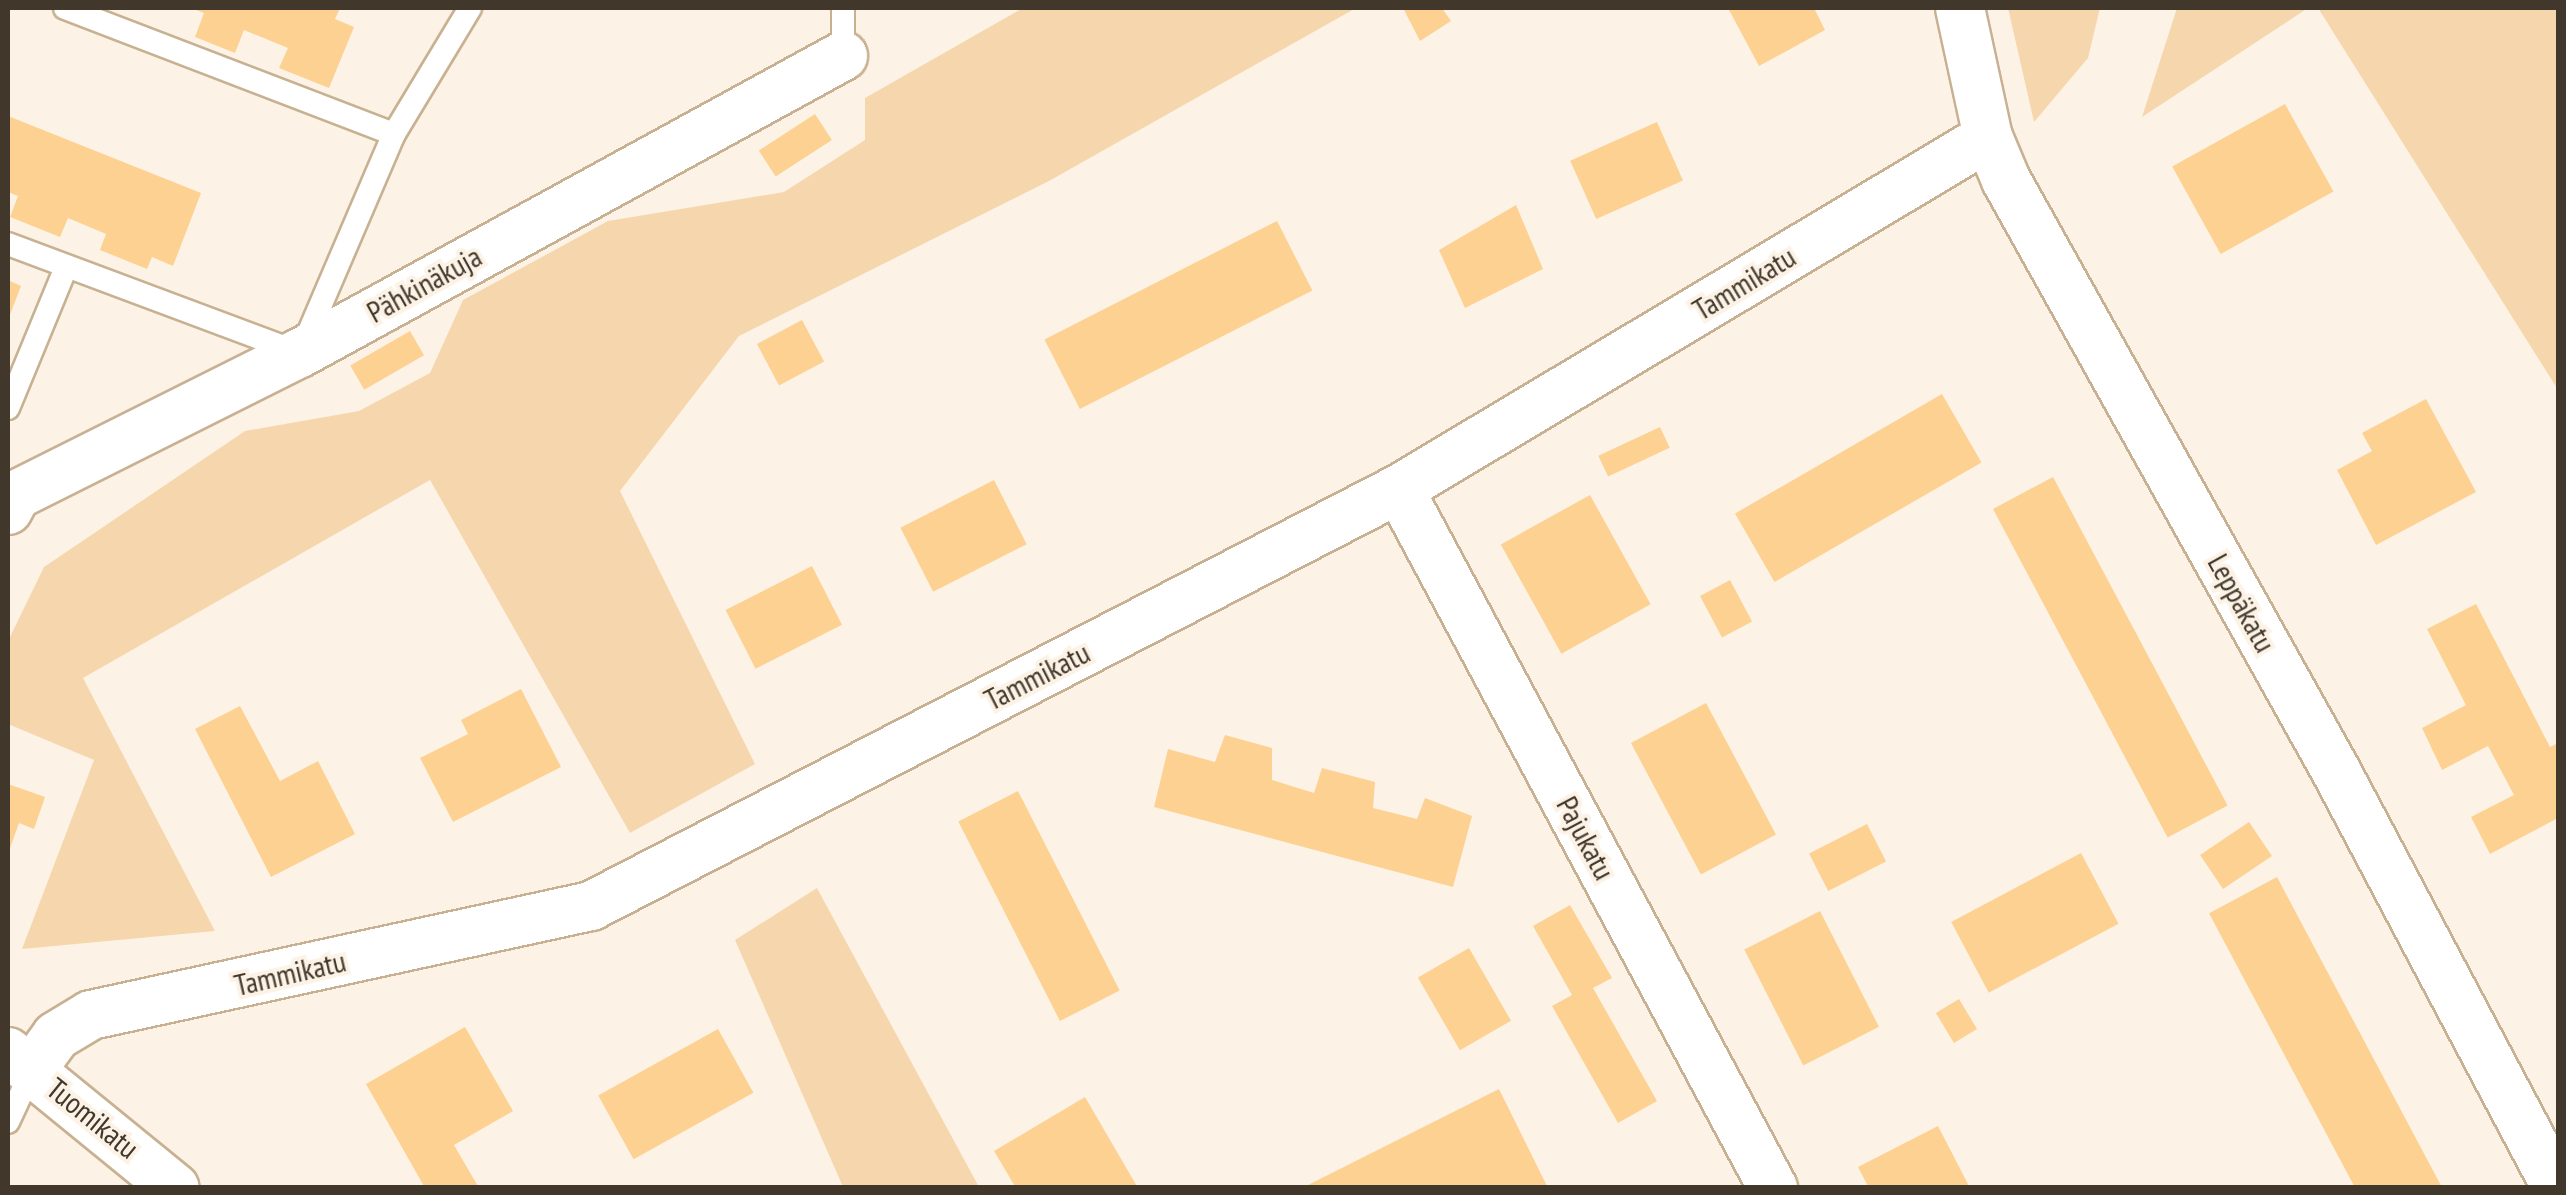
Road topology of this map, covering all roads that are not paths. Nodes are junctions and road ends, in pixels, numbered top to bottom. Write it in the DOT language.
graph roads {
  1 [pos="64,8"];
  2 [pos="470,8"];
  3 [pos="844,8"];
  4 [pos="1960,8"];
  5 [pos="843,56"];
  6 [pos="394,134"];
  7 [pos="1988,137"];
  8 [pos="8,244"];
  9 [pos="66,266"];
  10 [pos="300,353"];
  11 [pos="8,408"];
  12 [pos="1399,489"];
  13 [pos="8,510"];
  14 [pos="20,1060"];
  15 [pos="8,1122"];
  16 [pos="175,1188"];
  17 [pos="1772,1188"];
  18 [pos="2557,1188"];
  1 -- 6 [label="lane"];
  2 -- 6 [label="lane"];
  3 -- 5 [label="lane"];
  4 -- 7 [label="street, Leppäkatu"];
  5 -- 10 [label="street, Pähkinäkuja"];
  6 -- 10 [label="lane"];
  7 -- 12 [label="street, Tammikatu"];
  7 -- 18 [label="street, Leppäkatu"];
  8 -- 9 [label="lane"];
  9 -- 10 [label="lane"];
  9 -- 11 [label="lane"];
  10 -- 13 [label="street, Pähkinäkuja"];
  12 -- 14 [label="street, Tammikatu"];
  12 -- 17 [label="street, Pajukatu"];
  14 -- 15 [label="lane"];
  14 -- 16 [label="street, Tuomikatu"];
}
